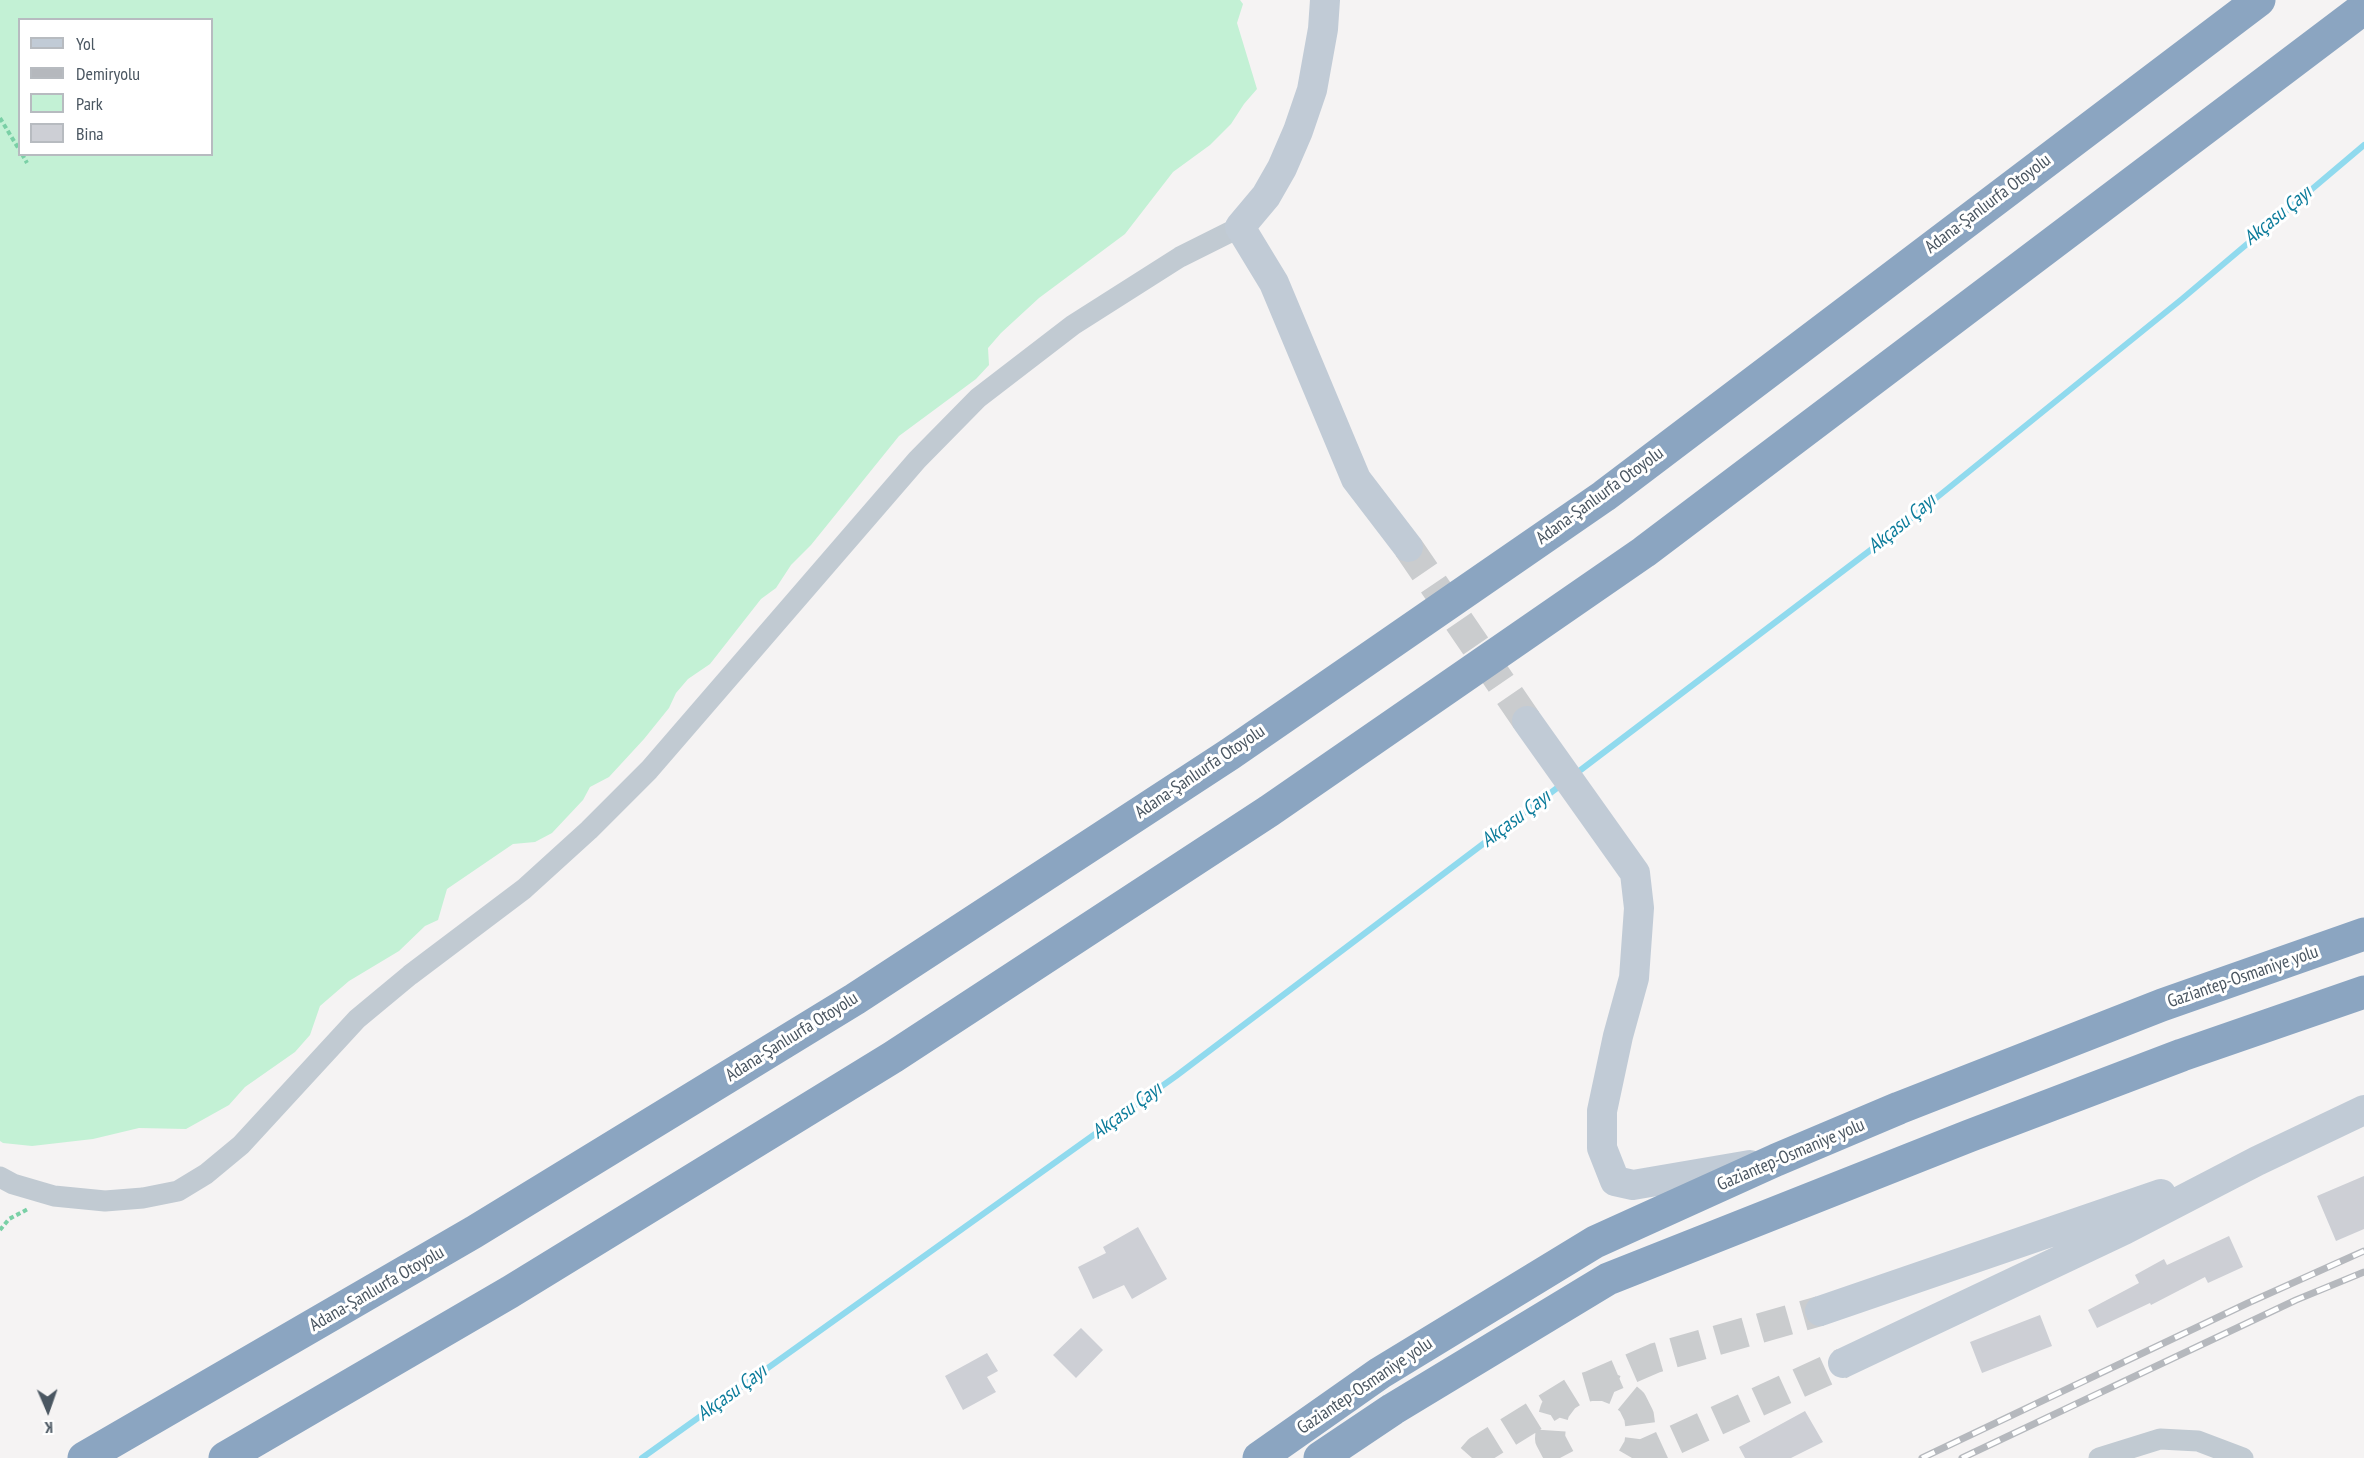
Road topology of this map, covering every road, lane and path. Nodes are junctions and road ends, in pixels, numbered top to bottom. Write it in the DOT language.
graph roads {
  1 [pos="1325,0"];
  2 [pos="2259,0"];
  3 [pos="2364,8"];
  4 [pos="0,118"];
  5 [pos="18,148"];
  6 [pos="23,156"];
  7 [pos="27,163"];
  8 [pos="1240,227"];
  9 [pos="1408,547"];
  10 [pos="1527,721"];
  11 [pos="2364,934"];
  12 [pos="2364,992"];
  13 [pos="2364,1110"];
  14 [pos="1776,1160"];
  15 [pos="2258,1161"];
  16 [pos="0,1177"];
  17 [pos="1820,1311"];
  18 [pos="1843,1363"];
  19 [pos="2163,1448"];
  20 [pos="84,1458"];
  21 [pos="225,1458"];
  22 [pos="1259,1458"];
  23 [pos="1320,1458"];
  24 [pos="2099,1458"];
  25 [pos="2243,1458"];
  1 -- 8 [label="street"];
  2 -- 20 [label="highway, Adana-Şanlıurfa Otoyolu"];
  3 -- 21 [label="highway"];
  4 -- 5 [label="path"];
  6 -- 7 [label="path"];
  8 -- 9 [label="street"];
  8 -- 16 [label="street"];
  10 -- 14 [label="street"];
  11 -- 14 [label="highway, Gaziantep-Osmaniye yolu"];
  12 -- 23 [label="highway, Gaziantep-Osmaniye yolu"];
  13 -- 15 [label="street"];
  14 -- 22 [label="highway, Gaziantep-Osmaniye yolu"];
  15 -- 17 [label="street"];
  15 -- 18 [label="street"];
  19 -- 24 [label="street"];
  19 -- 25 [label="street"];
}
